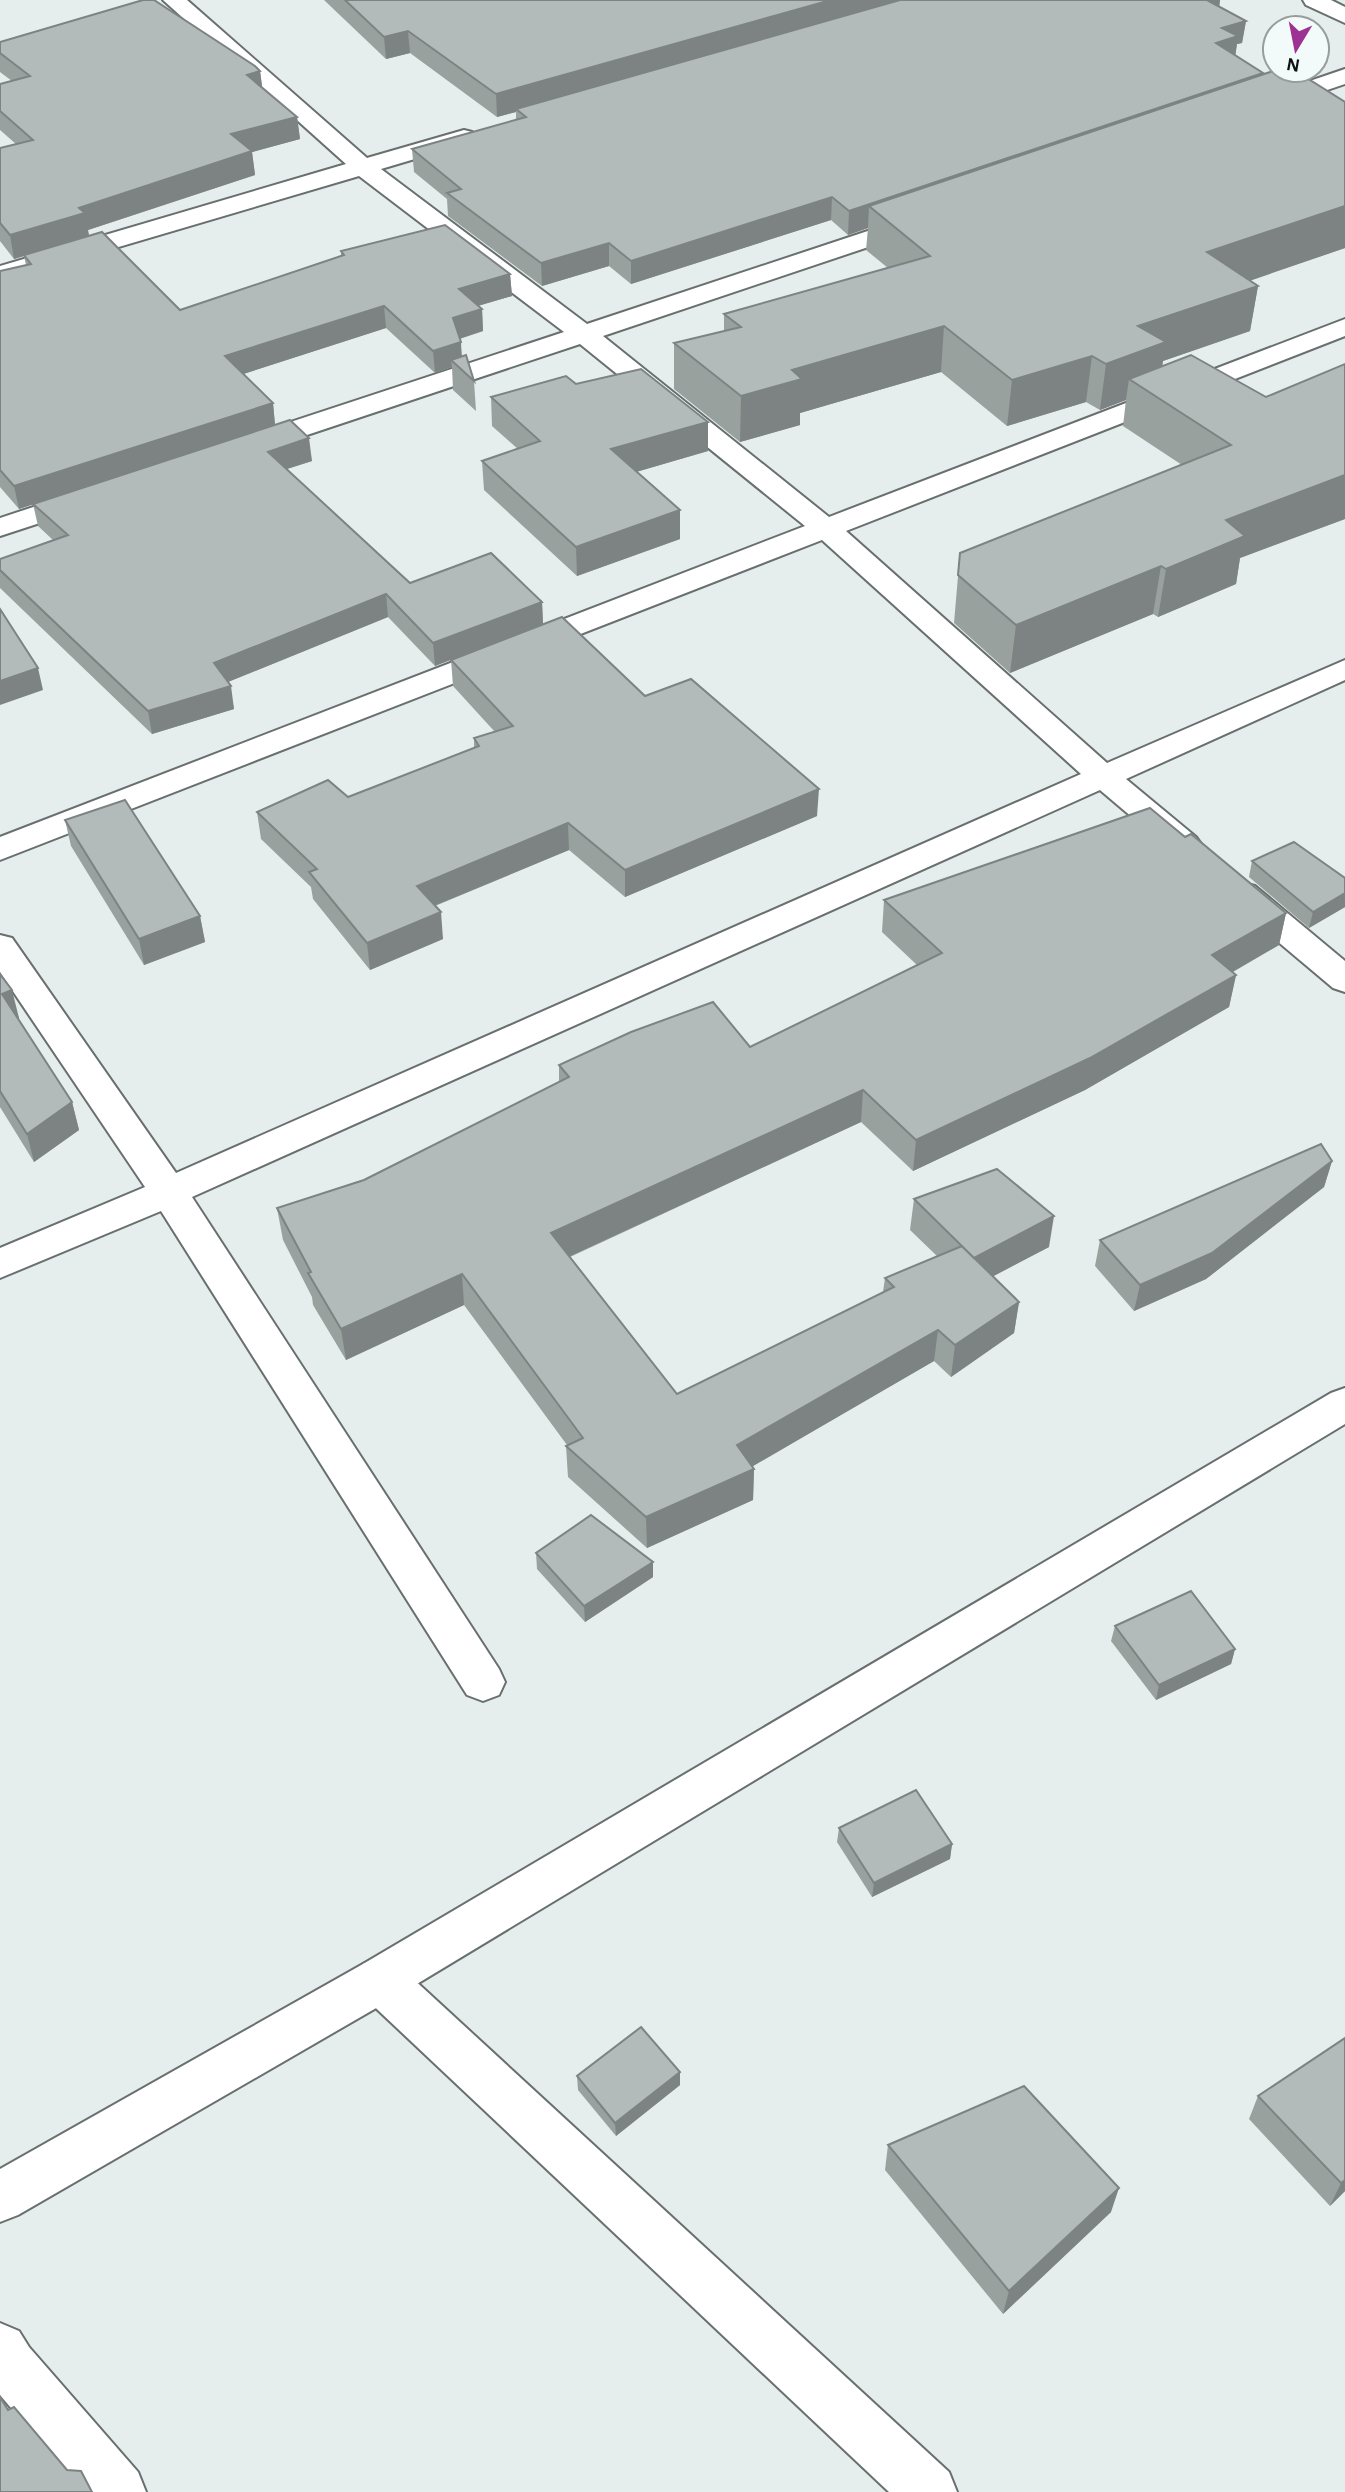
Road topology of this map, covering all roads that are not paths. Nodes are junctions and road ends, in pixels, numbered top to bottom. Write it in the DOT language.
graph roads {
  1 [pos="1314,0"];
  2 [pos="174,3"];
  3 [pos="1345,16"];
  4 [pos="1345,76"];
  5 [pos="1253,108"];
  6 [pos="483,131"];
  7 [pos="362,166"];
  8 [pos="939,215"];
  9 [pos="0,274"];
  10 [pos="1345,327"];
  11 [pos="585,335"];
  12 [pos="226,453"];
  13 [pos="106,492"];
  14 [pos="0,527"];
  15 [pos="826,529"];
  16 [pos="1345,669"];
  17 [pos="1103,776"];
  18 [pos="0,849"];
  19 [pos="0,946"];
  20 [pos="1345,980"];
  21 [pos="169,1192"];
  22 [pos="0,1264"];
  23 [pos="1345,1404"];
  24 [pos="483,1682"];
  25 [pos="380,1980"];
  26 [pos="0,2197"];
  27 [pos="0,2350"];
  28 [pos="118,2492"];
  29 [pos="929,2492"];
  1 -- 3 [label="street"];
  2 -- 7 [label="street"];
  4 -- 5 [label="street"];
  6 -- 7 [label="street"];
  7 -- 9 [label="street"];
  7 -- 11 [label="street"];
  8 -- 11 [label="street"];
  10 -- 15 [label="street"];
  11 -- 12 [label="street"];
  11 -- 15 [label="street"];
  13 -- 14 [label="street"];
  15 -- 17 [label="street"];
  15 -- 18 [label="street"];
  16 -- 17 [label="street"];
  17 -- 20 [label="street"];
  17 -- 21 [label="street"];
  19 -- 21 [label="street"];
  21 -- 22 [label="street"];
  21 -- 24 [label="street"];
  23 -- 25 [label="street"];
  25 -- 26 [label="street"];
  25 -- 29 [label="street"];
  27 -- 28 [label="street"];
}
